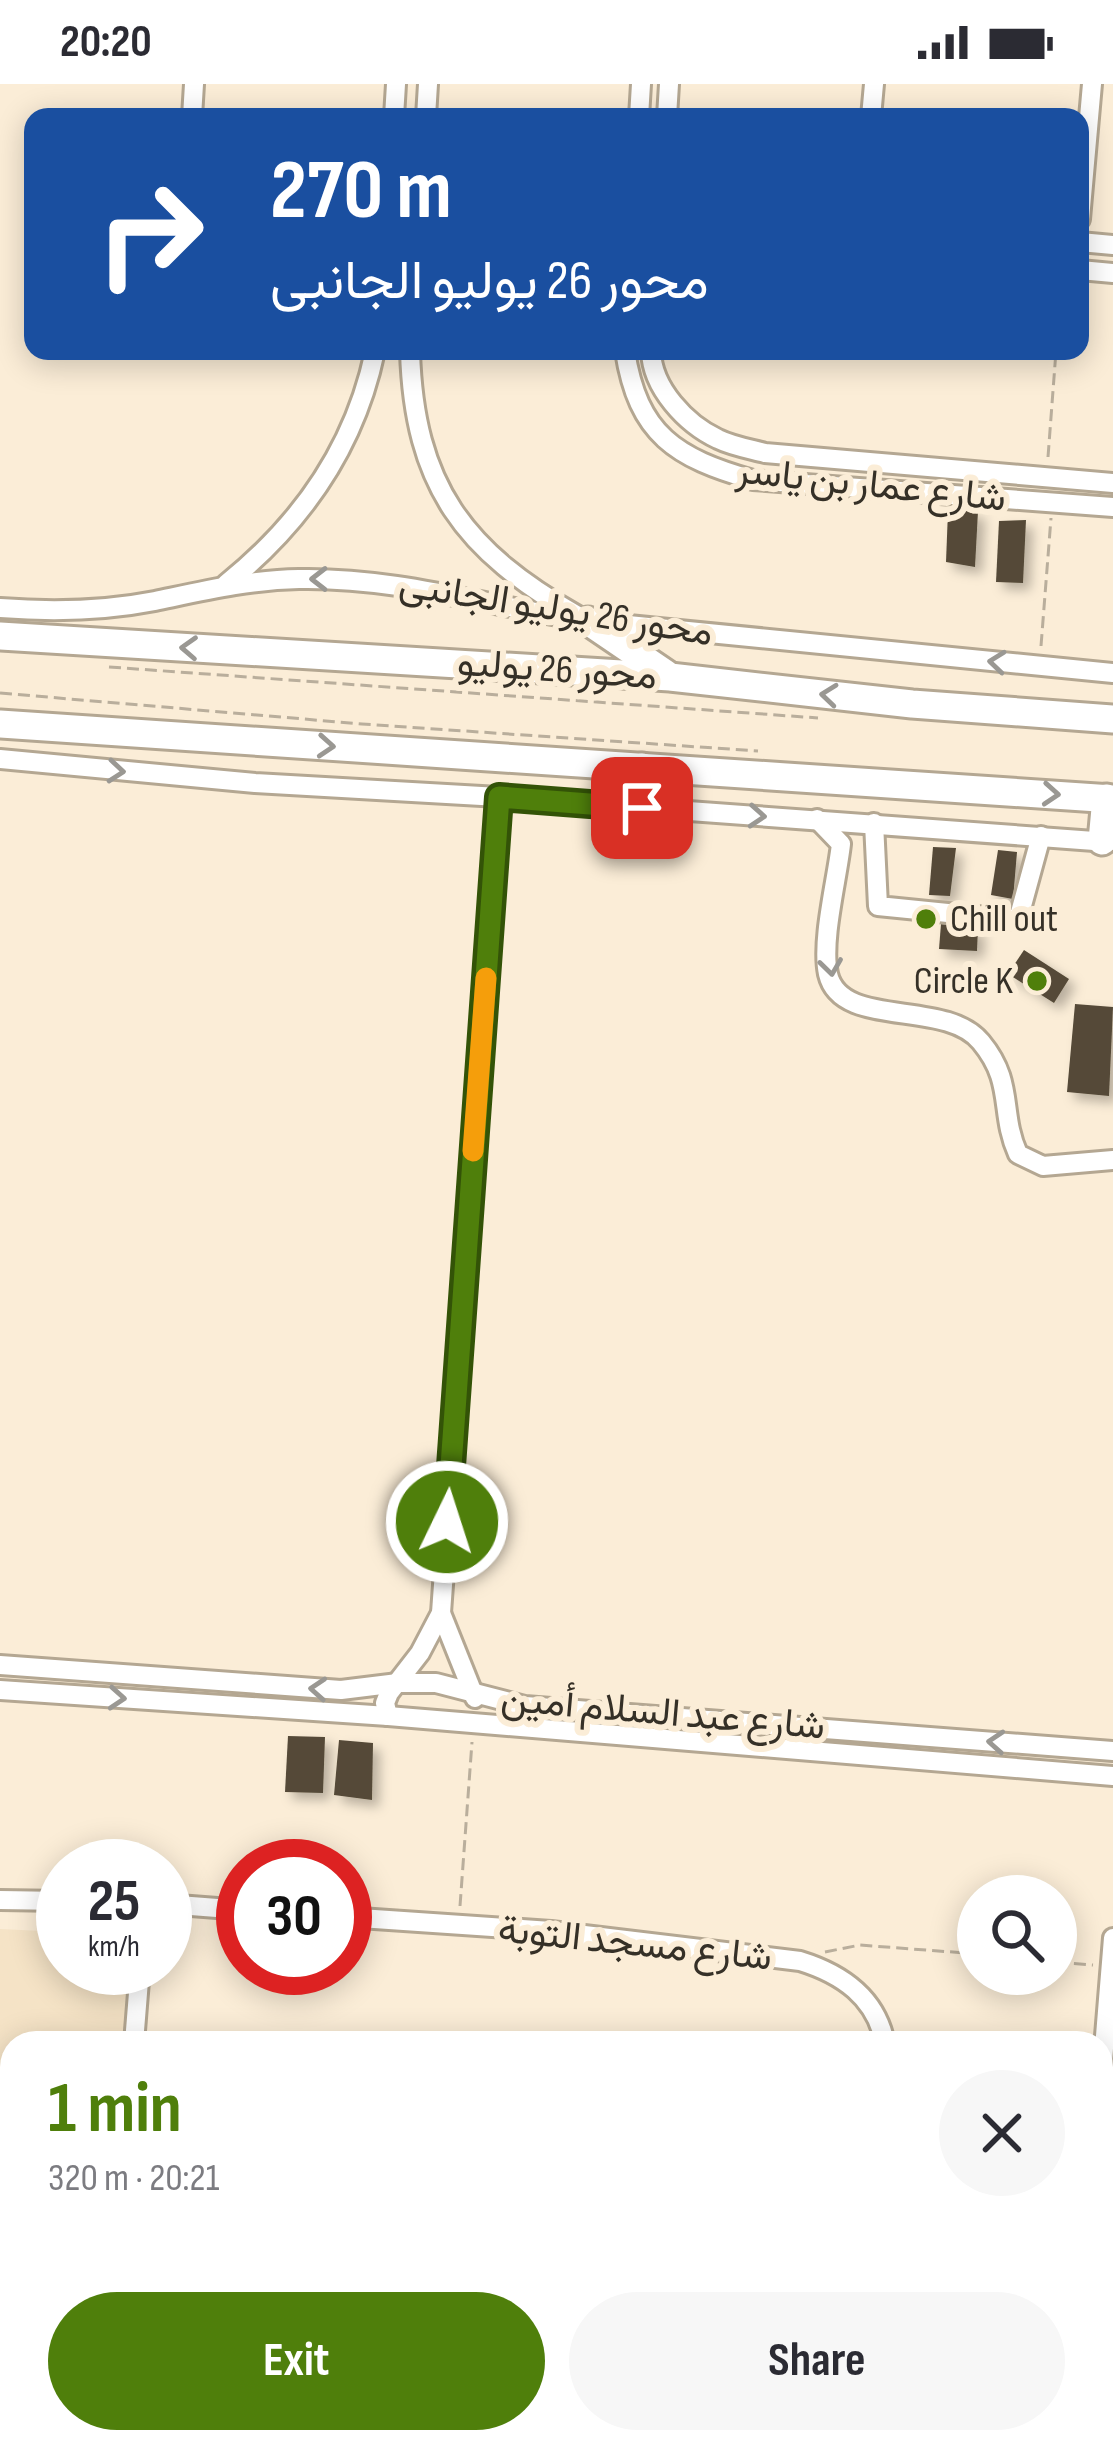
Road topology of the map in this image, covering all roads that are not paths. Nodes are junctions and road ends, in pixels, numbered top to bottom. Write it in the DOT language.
graph roads {
  1 [pos="1092,84"];
  2 [pos="1089,118"];
  3 [pos="372,360"];
  4 [pos="410,360"];
  5 [pos="626,360"];
  6 [pos="651,360"];
  7 [pos="802,456"];
  8 [pos="1048,477"];
  9 [pos="1113,483"];
  10 [pos="800,484"];
  11 [pos="1048,502"];
  12 [pos="1113,507"];
  13 [pos="225,585"];
  14 [pos="0,608"];
  15 [pos="588,621"];
  16 [pos="0,636"];
  17 [pos="1113,673"];
  18 [pos="670,677"];
  19 [pos="1113,718"];
  20 [pos="0,724"];
  21 [pos="0,759"];
  22 [pos="642,767"];
  23 [pos="499,797"];
  24 [pos="1110,798"];
  25 [pos="642,808"];
  26 [pos="817,820"];
  27 [pos="874,823"];
  28 [pos="1041,836"];
  29 [pos="1107,842"];
  30 [pos="1113,1160"];
  31 [pos="441,1613"];
  32 [pos="0,1666"];
  33 [pos="398,1683"];
  34 [pos="0,1690"];
  35 [pos="471,1693"];
  36 [pos="388,1716"];
  37 [pos="469,1725"];
  38 [pos="854,1731"];
  39 [pos="1113,1750"];
  40 [pos="850,1756"];
  41 [pos="1113,1776"];
  42 [pos="0,1900"];
  43 [pos="36,1900"];
  44 [pos="372,1919"];
  45 [pos="1113,1938"];
  46 [pos="1111,1967"];
  47 [pos="138,1995"];
  48 [pos="135,2031"];
  49 [pos="880,2031"];
  50 [pos="1106,2031"];
  1 -- 2 [label="street"];
  3 -- 13 [label="street"];
  4 -- 15 [label="street"];
  5 -- 10 [label="street, شارع عمار بن ياسر"];
  6 -- 7 [label="street, شارع عمار بن ياسر"];
  7 -- 8 [label="street, شارع عمار بن ياسر"];
  7 -- 10 [label="street"];
  8 -- 9 [label="street, شارع عمار بن ياسر"];
  8 -- 11 [label="street"];
  10 -- 11 [label="street, شارع عمار بن ياسر"];
  11 -- 12 [label="street, شارع عمار بن ياسر"];
  13 -- 14 [label="street, محور 26 يوليو الجانبى"];
  15 -- 13 [label="street, محور 26 يوليو الجانبى, one-way"];
  17 -- 15 [label="street, محور 26 يوليو الجانبى, one-way"];
  15 -- 18 [label="highway"];
  18 -- 16 [label="highway, محور 26 يوليو, one-way"];
  19 -- 18 [label="highway, محور 26 يوليو, one-way"];
  20 -- 22 [label="highway, one-way"];
  21 -- 23 [label="street, one-way"];
  22 -- 24 [label="highway, one-way"];
  22 -- 25 [label="highway"];
  23 -- 25 [label="street"];
  23 -- 31 [label="street"];
  24 -- 29 [label="highway"];
  25 -- 26 [label="street, one-way"];
  26 -- 27 [label="street"];
  26 -- 30 [label="street, one-way"];
  27 -- 28 [label="street"];
  27 -- 28 [label="street"];
  28 -- 29 [label="street"];
  31 -- 33 [label="street"];
  31 -- 35 [label="street"];
  33 -- 32 [label="street, شارع عبد السلام أمين, one-way"];
  33 -- 35 [label="street, شارع عبد السلام أمين"];
  33 -- 36 [label="street"];
  34 -- 36 [label="street, شارع عبد السلام أمين, one-way"];
  35 -- 37 [label="street"];
  35 -- 38 [label="street, شارع عبد السلام أمين"];
  36 -- 37 [label="street, شارع عبد السلام أمين"];
  37 -- 40 [label="street, شارع عبد السلام أمين"];
  39 -- 38 [label="street, شارع عبد السلام أمين, one-way"];
  38 -- 40 [label="street"];
  40 -- 41 [label="street, شارع عبد السلام أمين"];
  42 -- 43 [label="street"];
  44 -- 49 [label="street, شارع مسجد التوبة"];
  45 -- 46 [label="street"];
  46 -- 50 [label="street"];
  47 -- 48 [label="street"];
}
